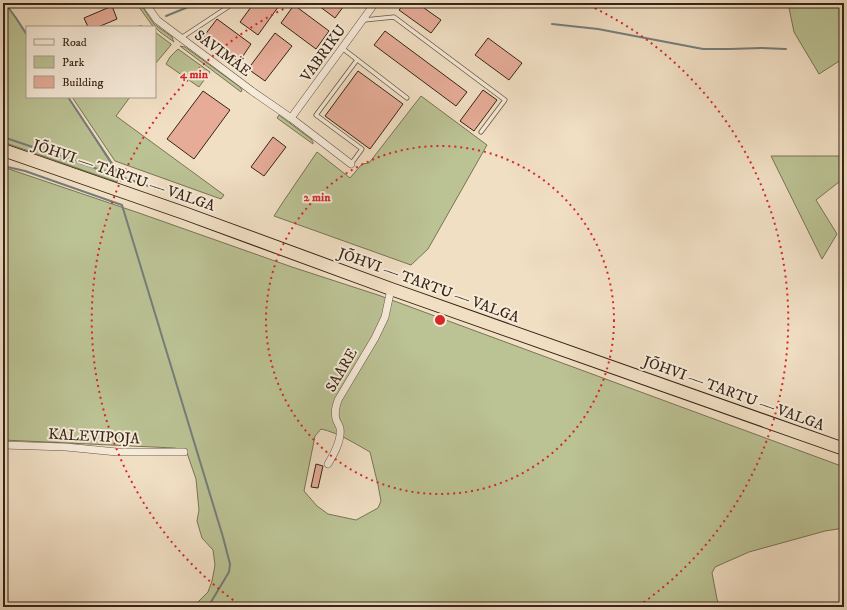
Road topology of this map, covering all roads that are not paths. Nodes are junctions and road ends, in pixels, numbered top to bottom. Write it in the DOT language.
graph roads {
  1 [pos="146,3"];
  2 [pos="234,3"];
  3 [pos="376,3"];
  4 [pos="363,20"];
  5 [pos="182,38"];
  6 [pos="342,48"];
  7 [pos="357,60"];
  8 [pos="407,98"];
  9 [pos="291,118"];
  10 [pos="481,132"];
  11 [pos="3,150"];
  12 [pos="351,164"];
  13 [pos="392,289"];
  14 [pos="3,444"];
  15 [pos="844,449"];
  16 [pos="184,452"];
  17 [pos="328,464"];
  1 -- 5 [label="street, SAVIMÄE"];
  2 -- 5 [label="lane"];
  3 -- 4 [label="street, VABRIKU"];
  4 -- 6 [label="street, VABRIKU"];
  4 -- 10 [label="lane"];
  5 -- 9 [label="street, SAVIMÄE"];
  6 -- 7 [label="lane"];
  6 -- 9 [label="street, VABRIKU"];
  7 -- 8 [label="lane"];
  7 -- 12 [label="lane"];
  9 -- 12 [label="street, SAVIMÄE"];
  11 -- 13 [label="highway, JÕHVI — TARTU — VALGA"];
  13 -- 15 [label="highway, JÕHVI — TARTU — VALGA"];
  13 -- 17 [label="street, SAARE"];
  14 -- 16 [label="street, KALEVIPOJA"];
}
